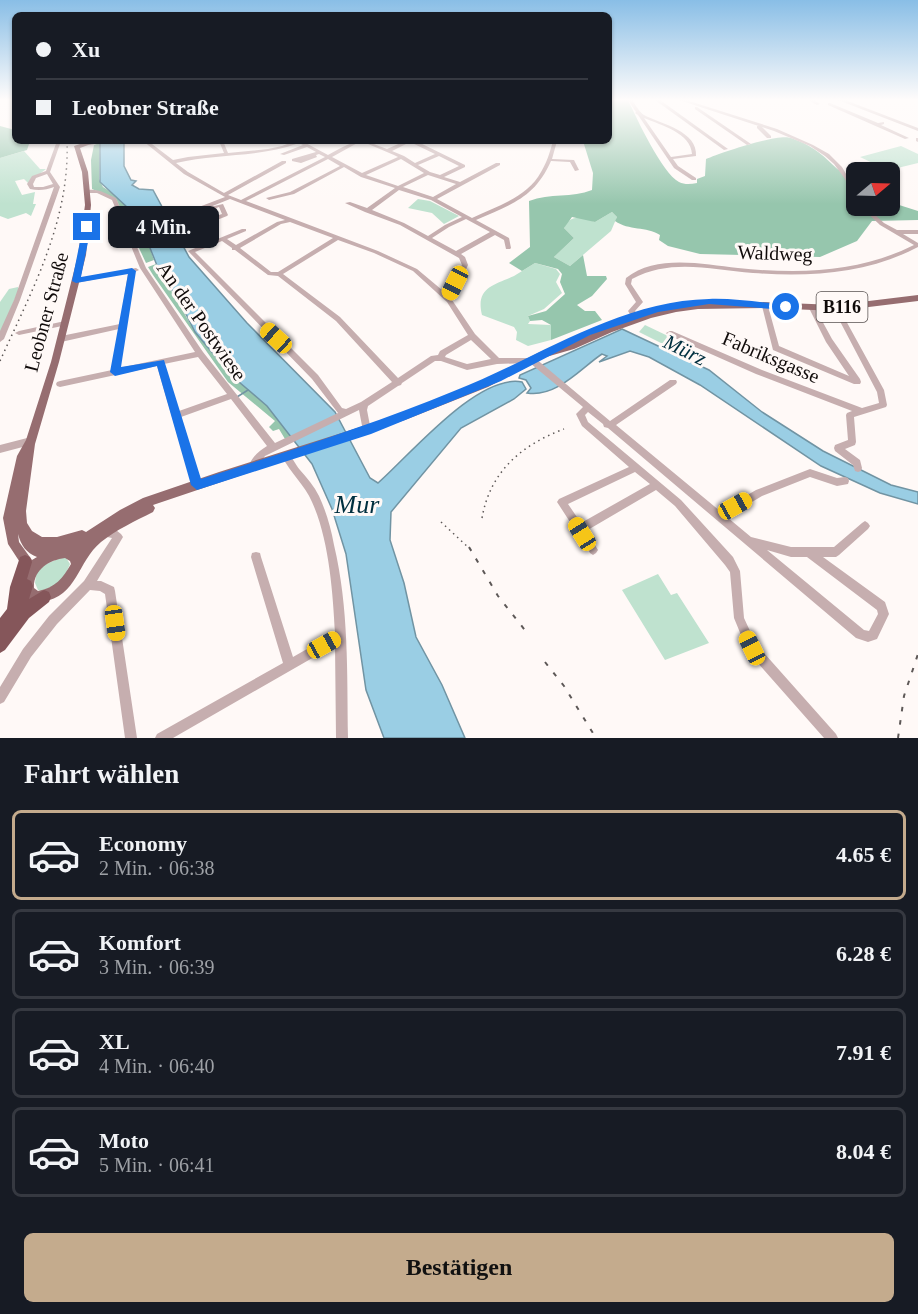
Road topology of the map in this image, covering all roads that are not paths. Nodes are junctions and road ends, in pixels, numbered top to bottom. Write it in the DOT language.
graph roads {
  1 [pos="653,134"];
  2 [pos="682,134"];
  3 [pos="705,134"];
  4 [pos="736,134"];
  5 [pos="767,134"];
  6 [pos="785,134"];
  7 [pos="899,134"];
  8 [pos="769,137"];
  9 [pos="907,138"];
  10 [pos="59,144"];
  11 [pos="149,144"];
  12 [pos="222,144"];
  13 [pos="291,144"];
  14 [pos="303,144"];
  15 [pos="355,144"];
  16 [pos="370,144"];
  17 [pos="404,144"];
  18 [pos="417,144"];
  19 [pos="553,144"];
  20 [pos="749,144"];
  21 [pos="83,145"];
  22 [pos="306,146"];
  23 [pos="726,149"];
  24 [pos="389,150"];
  25 [pos="438,154"];
  26 [pos="227,155"];
  27 [pos="327,157"];
  28 [pos="402,157"];
  29 [pos="671,158"];
  30 [pos="550,160"];
  31 [pos="172,162"];
  32 [pos="417,164"];
  33 [pos="498,164"];
  34 [pos="343,166"];
  35 [pos="577,170"];
  36 [pos="48,172"];
  37 [pos="428,173"];
  38 [pos="362,175"];
  39 [pos="442,176"];
  40 [pos="846,177"];
  41 [pos="694,178"];
  42 [pos="460,184"];
  43 [pos="55,185"];
  44 [pos="398,188"];
  45 [pos="87,191"];
  46 [pos="224,195"];
  47 [pos="231,197"];
  48 [pos="269,198"];
  49 [pos="432,199"];
  50 [pos="241,202"];
  51 [pos="220,203"];
  52 [pos="348,203"];
  53 [pos="367,211"];
  54 [pos="180,216"];
  55 [pos="871,216"];
  56 [pos="208,218"];
  57 [pos="469,218"];
  58 [pos="286,220"];
  59 [pos="200,225"];
  60 [pos="184,230"];
  61 [pos="244,230"];
  62 [pos="495,232"];
  63 [pos="895,232"];
  64 [pos="918,232"];
  65 [pos="429,238"];
  66 [pos="224,239"];
  67 [pos="336,239"];
  68 [pos="918,245"];
  69 [pos="508,248"];
  70 [pos="234,249"];
  71 [pos="458,253"];
  72 [pos="143,268"];
  73 [pos="132,271"];
  74 [pos="279,274"];
  75 [pos="76,281"];
  76 [pos="918,298"];
  77 [pos="449,300"];
  78 [pos="765,306"];
  79 [pos="812,308"];
  80 [pos="836,308"];
  81 [pos="636,318"];
  82 [pos="65,323"];
  83 [pos="123,326"];
  84 [pos="19,333"];
  85 [pos="670,333"];
  86 [pos="472,336"];
  87 [pos="0,339"];
  88 [pos="61,339"];
  89 [pos="200,354"];
  90 [pos="441,358"];
  91 [pos="497,361"];
  92 [pos="160,362"];
  93 [pos="535,363"];
  94 [pos="115,372"];
  95 [pos="673,382"];
  96 [pos="398,383"];
  97 [pos="60,384"];
  98 [pos="234,398"];
  99 [pos="364,404"];
  100 [pos="587,408"];
  101 [pos="860,411"];
  102 [pos="176,415"];
  103 [pos="344,415"];
  104 [pos="607,425"];
  105 [pos="365,431"];
  106 [pos="31,441"];
  107 [pos="273,447"];
  108 [pos="0,449"];
  109 [pos="289,455"];
  110 [pos="253,465"];
  111 [pos="637,467"];
  112 [pos="858,468"];
  113 [pos="845,481"];
  114 [pos="197,485"];
  115 [pos="657,485"];
  116 [pos="719,517"];
  117 [pos="20,520"];
  118 [pos="865,525"];
  119 [pos="584,526"];
  120 [pos="105,532"];
  121 [pos="90,534"];
  122 [pos="740,535"];
  123 [pos="592,550"];
  124 [pos="810,553"];
  125 [pos="55,554"];
  126 [pos="256,557"];
  127 [pos="76,562"];
  128 [pos="28,566"];
  129 [pos="88,585"];
  130 [pos="26,586"];
  131 [pos="44,597"];
  132 [pos="14,613"];
  133 [pos="0,630"];
  134 [pos="341,636"];
  135 [pos="0,645"];
  136 [pos="289,664"];
  137 [pos="0,698"];
  138 [pos="131,738"];
  139 [pos="160,738"];
  140 [pos="342,738"];
  141 [pos="832,738"];
  1 -- 29 [label="street"];
  2 -- 29 [label="street"];
  3 -- 23 [label="street"];
  4 -- 20 [label="street"];
  5 -- 8 [label="street"];
  6 -- 40 [label="street"];
  7 -- 9 [label="street"];
  10 -- 36 [label="street"];
  11 -- 31 [label="street"];
  12 -- 26 [label="street"];
  13 -- 26 [label="street"];
  14 -- 22 [label="street"];
  15 -- 27 [label="street"];
  16 -- 24 [label="street"];
  17 -- 24 [label="street"];
  18 -- 25 [label="street"];
  19 -- 30 [label="street"];
  21 -- 45 [label="main road, Leobner Straße"];
  22 -- 27 [label="street"];
  22 -- 46 [label="street"];
  24 -- 28 [label="street"];
  25 -- 32 [label="street"];
  25 -- 39 [label="street"];
  26 -- 31 [label="street"];
  27 -- 34 [label="street"];
  27 -- 50 [label="street"];
  28 -- 32 [label="street"];
  28 -- 38 [label="street"];
  29 -- 41 [label="street"];
  30 -- 35 [label="street"];
  30 -- 57 [label="street"];
  31 -- 46 [label="street"];
  32 -- 37 [label="street"];
  33 -- 42 [label="street"];
  34 -- 38 [label="street"];
  34 -- 48 [label="street"];
  36 -- 43 [label="street"];
  36 -- 43 [label="street"];
  37 -- 39 [label="street"];
  37 -- 44 [label="street"];
  38 -- 44 [label="street"];
  39 -- 42 [label="street"];
  42 -- 49 [label="street"];
  43 -- 87 [label="street"];
  44 -- 49 [label="street"];
  44 -- 53 [label="street"];
  45 -- 72 [label="street, An der Postwiese"];
  45 -- 75 [label="main road, Leobner Straße"];
  46 -- 47 [label="street"];
  47 -- 50 [label="street"];
  47 -- 51 [label="street"];
  49 -- 57 [label="street"];
  50 -- 58 [label="street"];
  51 -- 54 [label="street"];
  51 -- 56 [label="street"];
  51 -- 56 [label="street"];
  52 -- 53 [label="street"];
  53 -- 65 [label="street"];
  55 -- 63 [label="street"];
  56 -- 59 [label="street"];
  56 -- 60 [label="street"];
  57 -- 62 [label="street"];
  57 -- 65 [label="street"];
  58 -- 67 [label="street"];
  58 -- 70 [label="street"];
  61 -- 66 [label="street"];
  62 -- 69 [label="street"];
  62 -- 71 [label="street"];
  63 -- 64 [label="street"];
  63 -- 68 [label="street"];
  65 -- 71 [label="street"];
  66 -- 70 [label="street"];
  66 -- 103 [label="street"];
  67 -- 74 [label="street"];
  67 -- 77 [label="street"];
  68 -- 81 [label="street, Waldweg"];
  70 -- 74 [label="street"];
  71 -- 77 [label="street"];
  72 -- 73 [label="street"];
  72 -- 89 [label="street, An der Postwiese"];
  73 -- 75 [label="street"];
  73 -- 83 [label="street"];
  74 -- 96 [label="street"];
  75 -- 82 [label="main road, Leobner Straße"];
  76 -- 80 [label="main road, B116"];
  77 -- 86 [label="street"];
  78 -- 79 [label="main road, B116"];
  78 -- 79 [label="street"];
  78 -- 81 [label="main road"];
  79 -- 80 [label="main road, B116"];
  80 -- 101 [label="street"];
  81 -- 93 [label="main road"];
  82 -- 84 [label="street"];
  82 -- 88 [label="main road, Leobner Straße"];
  83 -- 88 [label="street"];
  83 -- 94 [label="street"];
  85 -- 101 [label="street, Fabriksgasse"];
  86 -- 90 [label="street"];
  86 -- 91 [label="street"];
  88 -- 106 [label="main road, Leobner Straße"];
  89 -- 92 [label="street"];
  89 -- 98 [label="street, An der Postwiese"];
  90 -- 91 [label="street"];
  90 -- 96 [label="street"];
  91 -- 93 [label="street"];
  92 -- 94 [label="street"];
  92 -- 102 [label="street"];
  93 -- 100 [label="street"];
  93 -- 105 [label="main road"];
  94 -- 97 [label="street"];
  95 -- 104 [label="street"];
  96 -- 99 [label="street"];
  98 -- 102 [label="street"];
  98 -- 107 [label="street, An der Postwiese"];
  99 -- 103 [label="street"];
  99 -- 105 [label="street"];
  100 -- 104 [label="street"];
  100 -- 111 [label="street"];
  101 -- 112 [label="street"];
  102 -- 114 [label="street"];
  103 -- 107 [label="street"];
  104 -- 116 [label="street"];
  105 -- 109 [label="main road"];
  106 -- 108 [label="street"];
  106 -- 117 [label="main road, Leobner Straße"];
  106 -- 128 [label="main road, Leobner Straße"];
  107 -- 110 [label="street"];
  109 -- 110 [label="main road"];
  109 -- 134 [label="street"];
  110 -- 114 [label="main road"];
  111 -- 115 [label="street"];
  111 -- 123 [label="street"];
  113 -- 116 [label="street"];
  114 -- 120 [label="main road"];
  114 -- 121 [label="main road"];
  115 -- 119 [label="street"];
  115 -- 141 [label="street"];
  116 -- 122 [label="street"];
  117 -- 121 [label="main road"];
  117 -- 125 [label="main road, Leobner Straße"];
  118 -- 124 [label="street"];
  120 -- 127 [label="main road"];
  120 -- 129 [label="street"];
  121 -- 125 [label="main road"];
  122 -- 124 [label="street"];
  122 -- 124 [label="street"];
  125 -- 127 [label="main road, Leobner Straße"];
  125 -- 128 [label="main road"];
  126 -- 136 [label="street"];
  127 -- 131 [label="main road"];
  128 -- 130 [label="main road"];
  128 -- 132 [label="highway"];
  129 -- 137 [label="street"];
  129 -- 138 [label="street"];
  130 -- 131 [label="main road"];
  130 -- 132 [label="highway"];
  131 -- 135 [label="highway"];
  132 -- 133 [label="highway"];
  134 -- 136 [label="street"];
  134 -- 140 [label="street"];
  136 -- 139 [label="street"];
}
